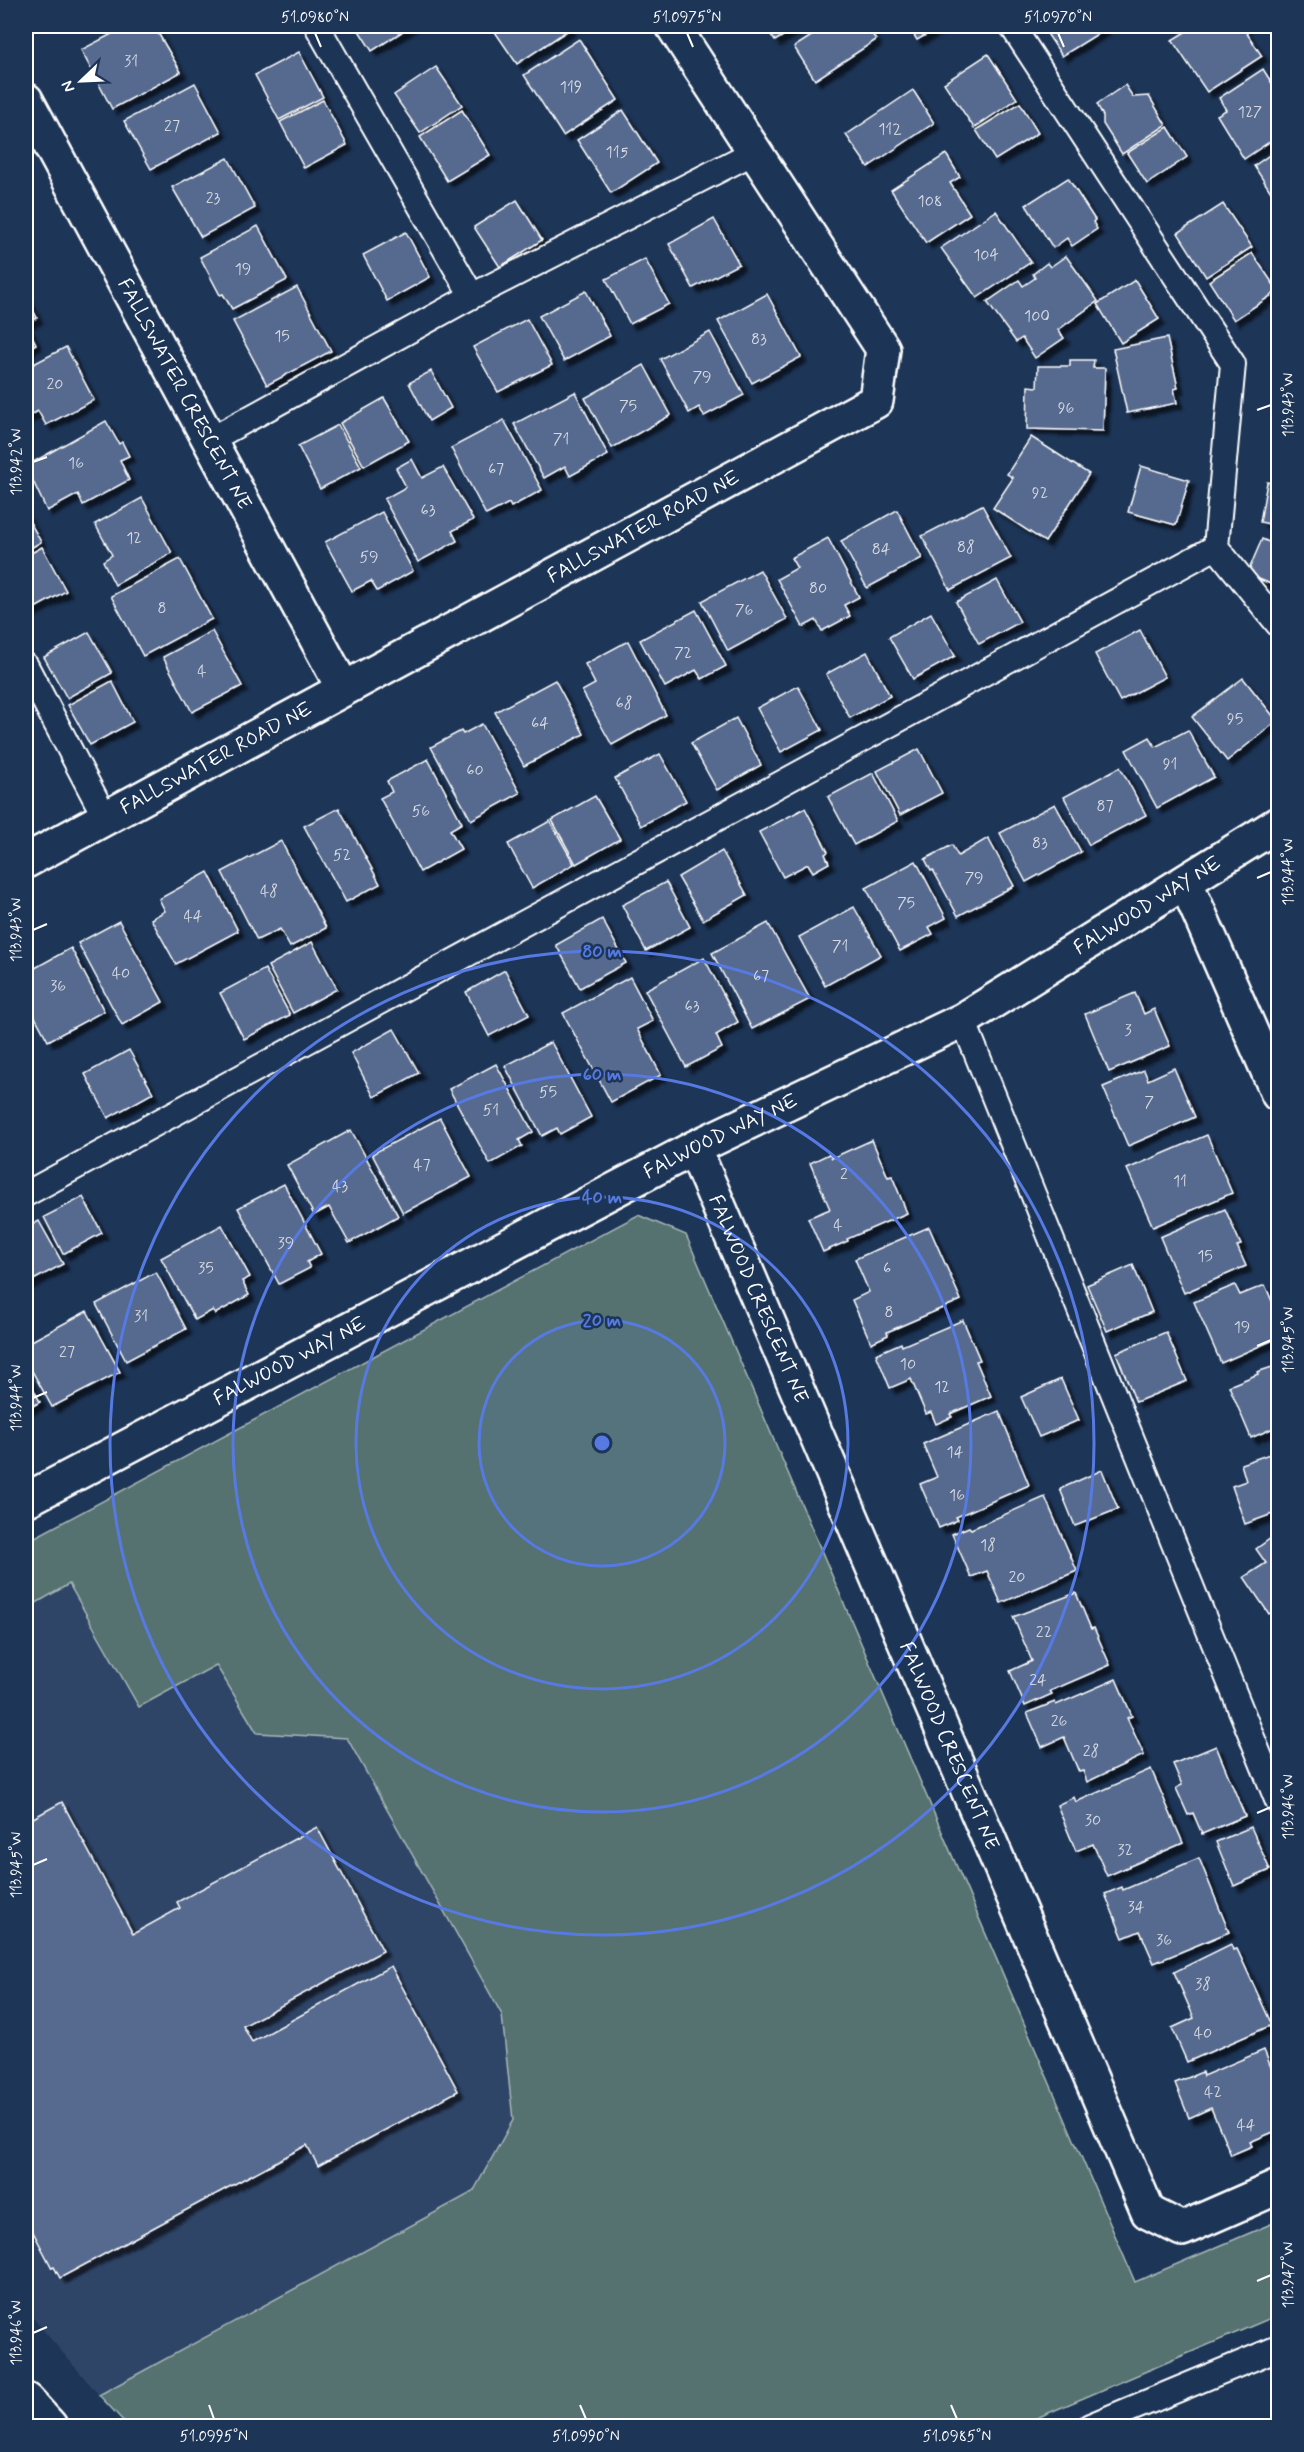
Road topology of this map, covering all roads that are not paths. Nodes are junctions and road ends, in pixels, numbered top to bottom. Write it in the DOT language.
graph roads {
  1 [pos="316,26"];
  2 [pos="673,26"];
  3 [pos="1012,26"];
  4 [pos="26,100"];
  5 [pos="754,152"];
  6 [pos="472,296"];
  7 [pos="210,440"];
  8 [pos="1216,547"];
  9 [pos="1278,624"];
  10 [pos="26,666"];
  11 [pos="343,688"];
  12 [pos="106,819"];
  13 [pos="1278,824"];
  14 [pos="26,861"];
  15 [pos="1186,884"];
  16 [pos="963,1020"];
  17 [pos="1278,1094"];
  18 [pos="694,1148"];
  19 [pos="26,1194"];
  20 [pos="26,1500"];
  21 [pos="1278,1802"];
  22 [pos="1278,2187"];
  23 [pos="1278,2348"];
  24 [pos="26,2400"];
  25 [pos="50,2427"];
  26 [pos="1090,2427"];
  1 -- 6 [label="lane"];
  2 -- 5 [label="street, FALLSWATER ROAD NE"];
  3 -- 8 [label="lane"];
  4 -- 7 [label="street, FALLSWATER CRESCENT NE"];
  5 -- 6 [label="lane"];
  5 -- 11 [label="street, FALLSWATER ROAD NE"];
  6 -- 7 [label="lane"];
  7 -- 11 [label="street, FALLSWATER CRESCENT NE"];
  8 -- 9 [label="lane"];
  8 -- 19 [label="lane"];
  10 -- 12 [label="lane"];
  11 -- 12 [label="street, FALLSWATER ROAD NE"];
  12 -- 14 [label="street, FALLSWATER ROAD NE"];
  13 -- 15 [label="street, FALWOOD WAY NE"];
  15 -- 16 [label="street, FALWOOD WAY NE"];
  15 -- 17 [label="street"];
  16 -- 18 [label="street, FALWOOD WAY NE"];
  16 -- 21 [label="lane"];
  18 -- 20 [label="street, FALWOOD WAY NE"];
  18 -- 22 [label="street, FALWOOD CRESCENT NE"];
  23 -- 26 [label="lane"];
  24 -- 25 [label="street"];
}
